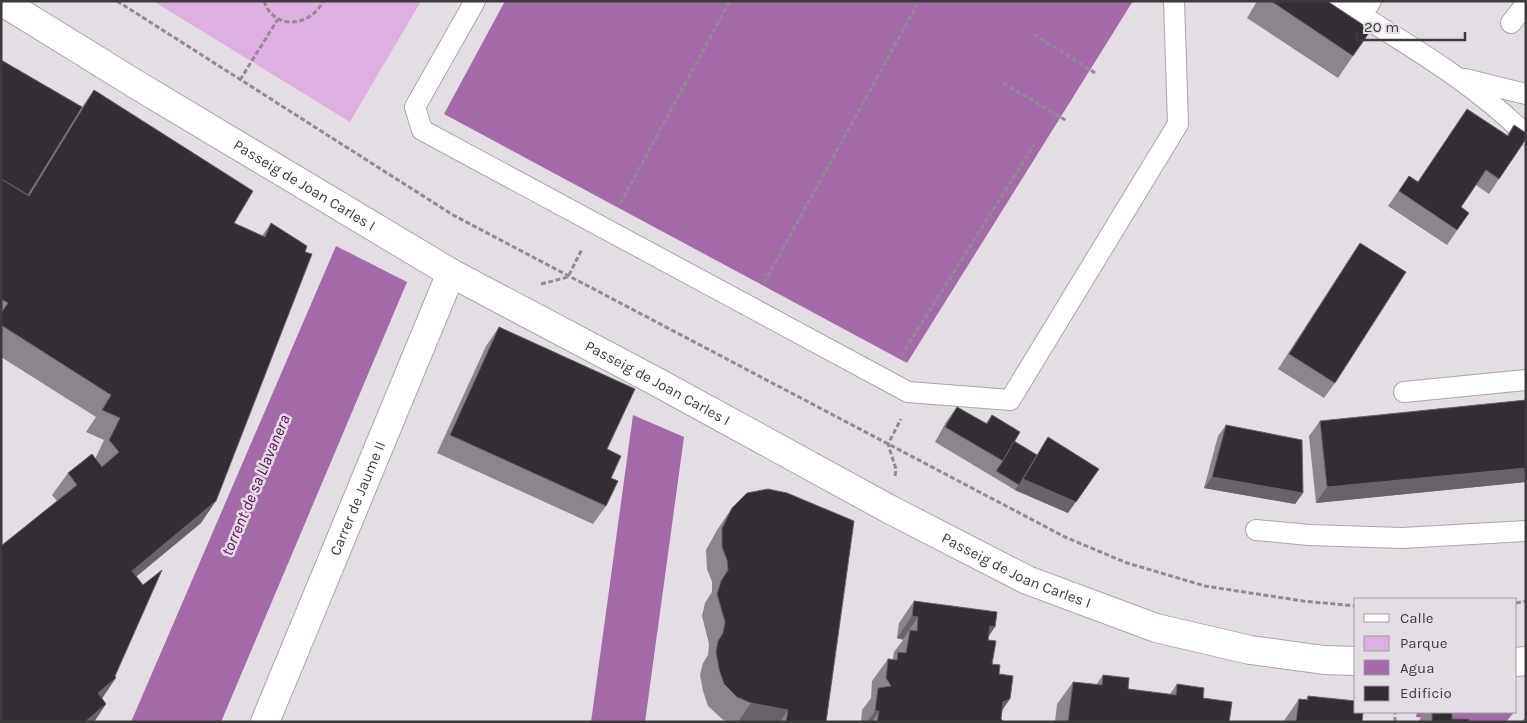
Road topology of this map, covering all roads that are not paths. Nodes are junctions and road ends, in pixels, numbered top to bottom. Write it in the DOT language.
graph roads {
  1 [pos="475,1"];
  2 [pos="1174,1"];
  3 [pos="1338,1"];
  4 [pos="1,2"];
  5 [pos="1526,4"];
  6 [pos="1366,9"];
  7 [pos="1511,24"];
  8 [pos="1458,77"];
  9 [pos="1526,94"];
  10 [pos="1526,135"];
  11 [pos="451,273"];
  12 [pos="1526,380"];
  13 [pos="1404,392"];
  14 [pos="1256,530"];
  15 [pos="1526,531"];
  16 [pos="1354,662"];
  17 [pos="265,722"];
  1 -- 2 [label="lane"];
  3 -- 6 [label="lane"];
  4 -- 11 [label="street, Passeig de Joan Carles I"];
  5 -- 7 [label="lane"];
  6 -- 8 [label="lane"];
  8 -- 9 [label="lane"];
  8 -- 10 [label="lane"];
  11 -- 16 [label="street, Passeig de Joan Carles I"];
  11 -- 17 [label="street, Carrer de Jaume II"];
  12 -- 13 [label="lane"];
  14 -- 15 [label="lane"];
}
